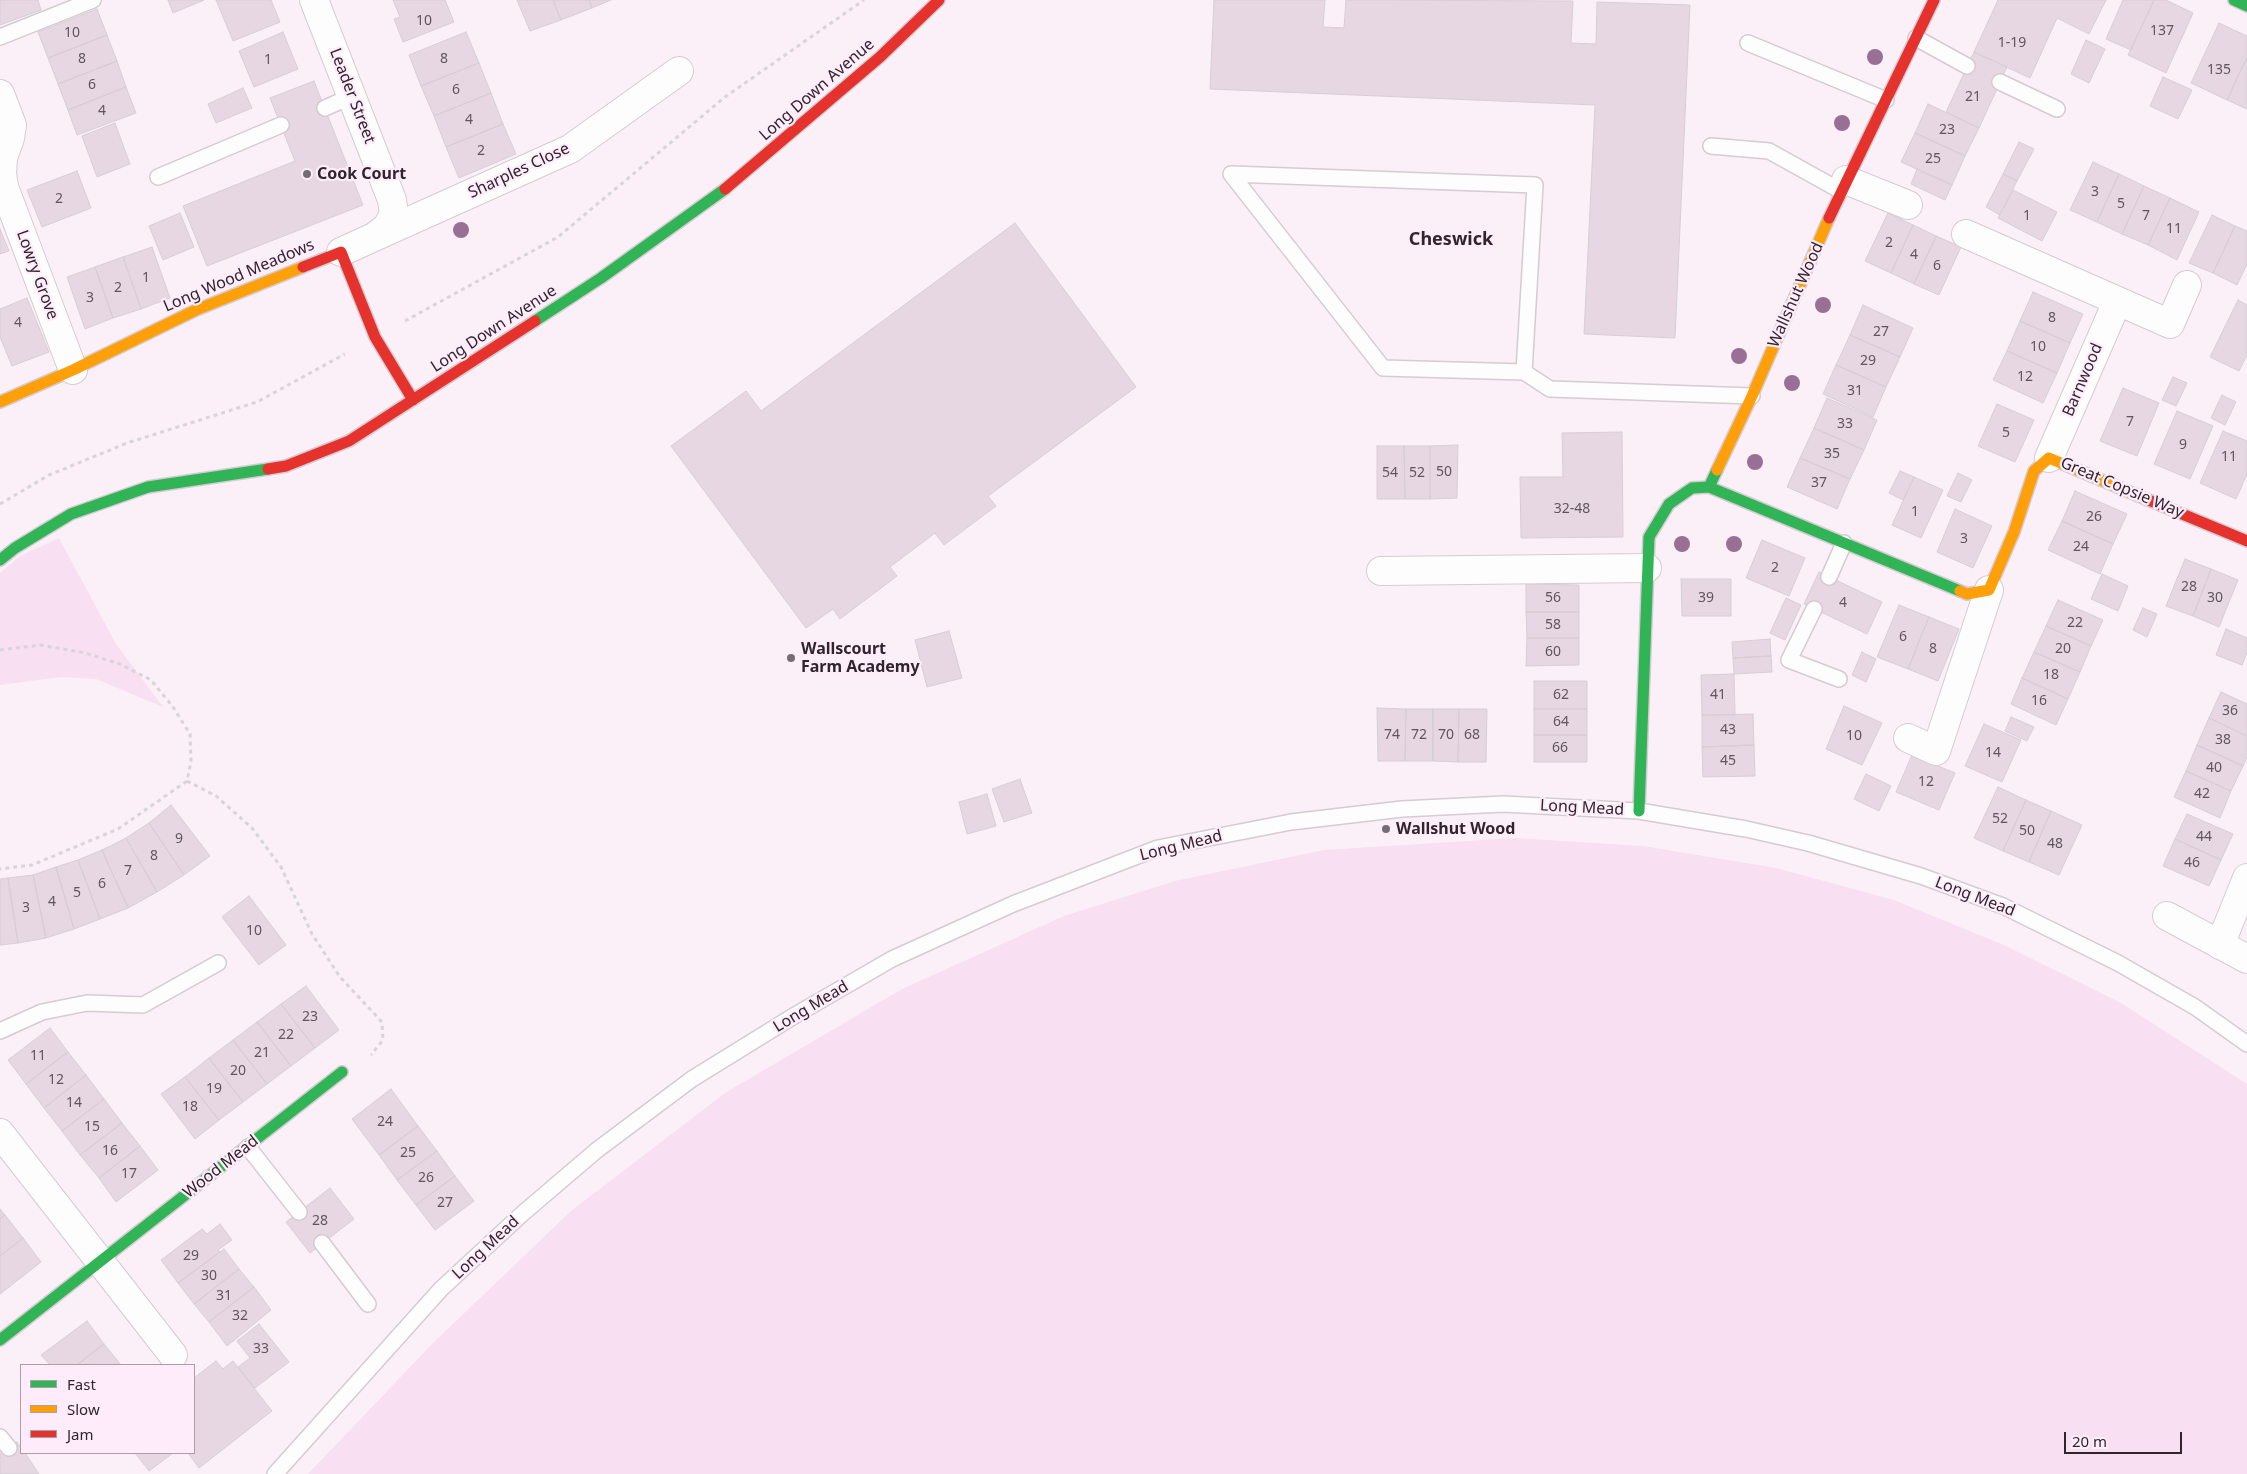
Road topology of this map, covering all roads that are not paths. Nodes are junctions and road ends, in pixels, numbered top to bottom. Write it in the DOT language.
graph roads {
  1 [pos="92,0"];
  2 [pos="314,0"];
  3 [pos="939,0"];
  4 [pos="1934,0"];
  5 [pos="2234,0"];
  6 [pos="2247,6"];
  7 [pos="0,37"];
  8 [pos="1916,38"];
  9 [pos="1748,43"];
  10 [pos="1967,66"];
  11 [pos="679,71"];
  12 [pos="2000,82"];
  13 [pos="0,94"];
  14 [pos="352,96"];
  15 [pos="1886,100"];
  16 [pos="325,108"];
  17 [pos="2057,109"];
  18 [pos="281,125"];
  19 [pos="1711,146"];
  20 [pos="158,177"];
  21 [pos="1844,186"];
  22 [pos="1908,205"];
  23 [pos="1966,234"];
  24 [pos="374,237"];
  25 [pos="341,252"];
  26 [pos="2187,285"];
  27 [pos="2117,302"];
  28 [pos="72,370"];
  29 [pos="1524,372"];
  30 [pos="1752,396"];
  31 [pos="414,400"];
  32 [pos="0,402"];
  33 [pos="2049,458"];
  34 [pos="1708,487"];
  35 [pos="2247,541"];
  36 [pos="1844,543"];
  37 [pos="0,560"];
  38 [pos="1647,568"];
  39 [pos="1381,571"];
  40 [pos="1829,577"];
  41 [pos="1989,590"];
  42 [pos="1814,609"];
  43 [pos="1839,679"];
  44 [pos="1908,738"];
  45 [pos="1638,811"];
  46 [pos="2247,878"];
  47 [pos="2167,916"];
  48 [pos="2220,945"];
  49 [pos="2247,960"];
  50 [pos="218,963"];
  51 [pos="0,1031"];
  52 [pos="2247,1044"];
  53 [pos="342,1072"];
  54 [pos="0,1133"];
  55 [pos="248,1147"];
  56 [pos="298,1212"];
  57 [pos="322,1244"];
  58 [pos="100,1262"];
  59 [pos="368,1304"];
  60 [pos="0,1340"];
  61 [pos="173,1355"];
  62 [pos="275,1474"];
  1 -- 7 [label="lane"];
  2 -- 14 [label="street, Leader Street"];
  3 -- 31 [label="street, Long Down Avenue"];
  4 -- 8 [label="street, Wallshut Wood"];
  5 -- 6 [label="street"];
  8 -- 10 [label="lane"];
  8 -- 15 [label="street, Wallshut Wood"];
  9 -- 15 [label="lane"];
  11 -- 24 [label="street, Sharples Close"];
  12 -- 17 [label="lane"];
  13 -- 28 [label="street, Lowry Grove"];
  14 -- 16 [label="lane"];
  14 -- 24 [label="street, Leader Street"];
  15 -- 21 [label="street, Wallshut Wood"];
  18 -- 20 [label="lane"];
  19 -- 21 [label="lane"];
  21 -- 22 [label="street"];
  21 -- 30 [label="street, Wallshut Wood"];
  23 -- 27 [label="street"];
  24 -- 25 [label="street, Leader Street"];
  25 -- 28 [label="street, Long Wood Meadows"];
  25 -- 31 [label="street, Long Wood Meadows"];
  26 -- 27 [label="street"];
  27 -- 33 [label="street, Barnwood"];
  28 -- 32 [label="street, Long Wood Meadows"];
  29 -- 29 [label="lane"];
  29 -- 30 [label="lane"];
  30 -- 34 [label="street, Wallshut Wood"];
  31 -- 37 [label="street, Long Down Avenue"];
  33 -- 35 [label="street, Great Copsie Way"];
  33 -- 41 [label="street, Great Copsie Way"];
  34 -- 36 [label="street"];
  34 -- 38 [label="street"];
  36 -- 40 [label="lane"];
  36 -- 41 [label="street"];
  38 -- 39 [label="street"];
  38 -- 45 [label="street"];
  41 -- 44 [label="street, Great Copsie Way"];
  42 -- 43 [label="lane"];
  45 -- 52 [label="lane, Long Mead"];
  45 -- 62 [label="lane, Long Mead"];
  46 -- 48 [label="street"];
  47 -- 48 [label="street"];
  48 -- 49 [label="street"];
  50 -- 51 [label="lane"];
  53 -- 55 [label="street, Wood Mead"];
  54 -- 58 [label="street"];
  55 -- 56 [label="lane"];
  55 -- 58 [label="street, Wood Mead"];
  57 -- 59 [label="lane"];
  58 -- 60 [label="street, Wood Mead"];
  58 -- 61 [label="street"];
}
